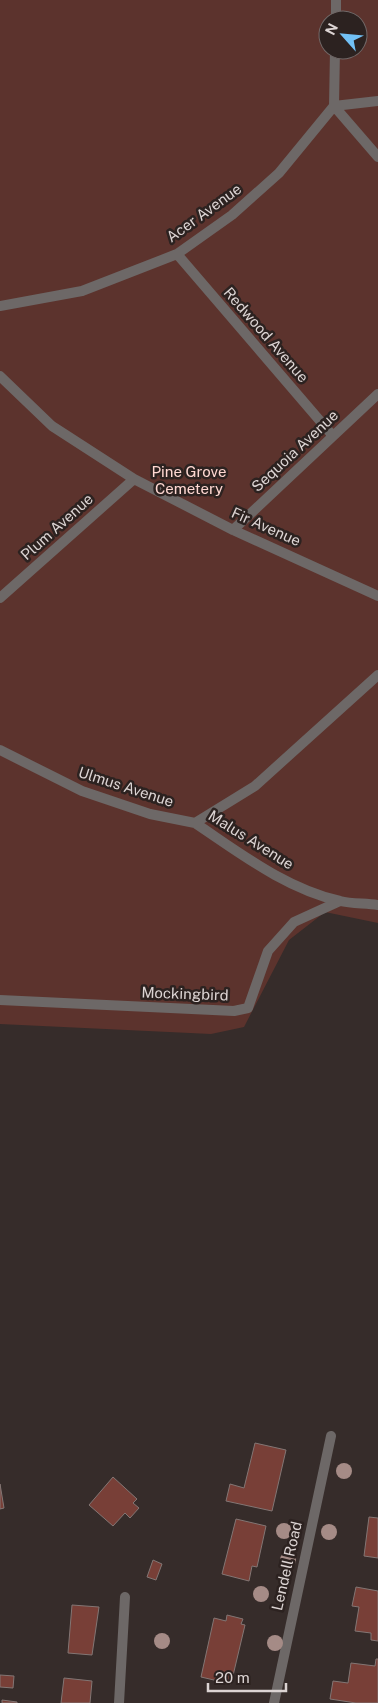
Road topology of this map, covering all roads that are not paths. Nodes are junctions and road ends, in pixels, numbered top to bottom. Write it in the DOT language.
graph roads {
  1 [pos="335,60"];
  2 [pos="378,101"];
  3 [pos="334,106"];
  4 [pos="378,157"];
  5 [pos="177,254"];
  6 [pos="0,306"];
  7 [pos="0,376"];
  8 [pos="378,394"];
  9 [pos="333,436"];
  10 [pos="134,479"];
  11 [pos="233,530"];
  12 [pos="378,596"];
  13 [pos="0,598"];
  14 [pos="378,675"];
  15 [pos="0,750"];
  16 [pos="195,823"];
  17 [pos="340,901"];
  18 [pos="378,905"];
  19 [pos="0,1000"];
  20 [pos="331,1436"];
  21 [pos="125,1597"];
  22 [pos="119,1703"];
  23 [pos="274,1703"];
  1 -- 3 [label="street"];
  2 -- 3 [label="street"];
  3 -- 4 [label="street"];
  3 -- 5 [label="street, Acer Avenue"];
  5 -- 6 [label="street, Acer Avenue"];
  5 -- 9 [label="street, Redwood Avenue"];
  7 -- 10 [label="street, Fir Avenue"];
  8 -- 9 [label="street, Sequoia Avenue"];
  9 -- 11 [label="street, Sequoia Avenue"];
  10 -- 11 [label="street, Fir Avenue"];
  10 -- 13 [label="street, Plum Avenue"];
  11 -- 12 [label="street, Fir Avenue"];
  14 -- 16 [label="street"];
  15 -- 16 [label="street, Ulmus Avenue"];
  16 -- 17 [label="street, Malus Avenue"];
  17 -- 18 [label="street, Malus Avenue"];
  17 -- 19 [label="street, Mockingbird"];
  20 -- 23 [label="street, Lendell Road"];
  21 -- 22 [label="street"];
}
